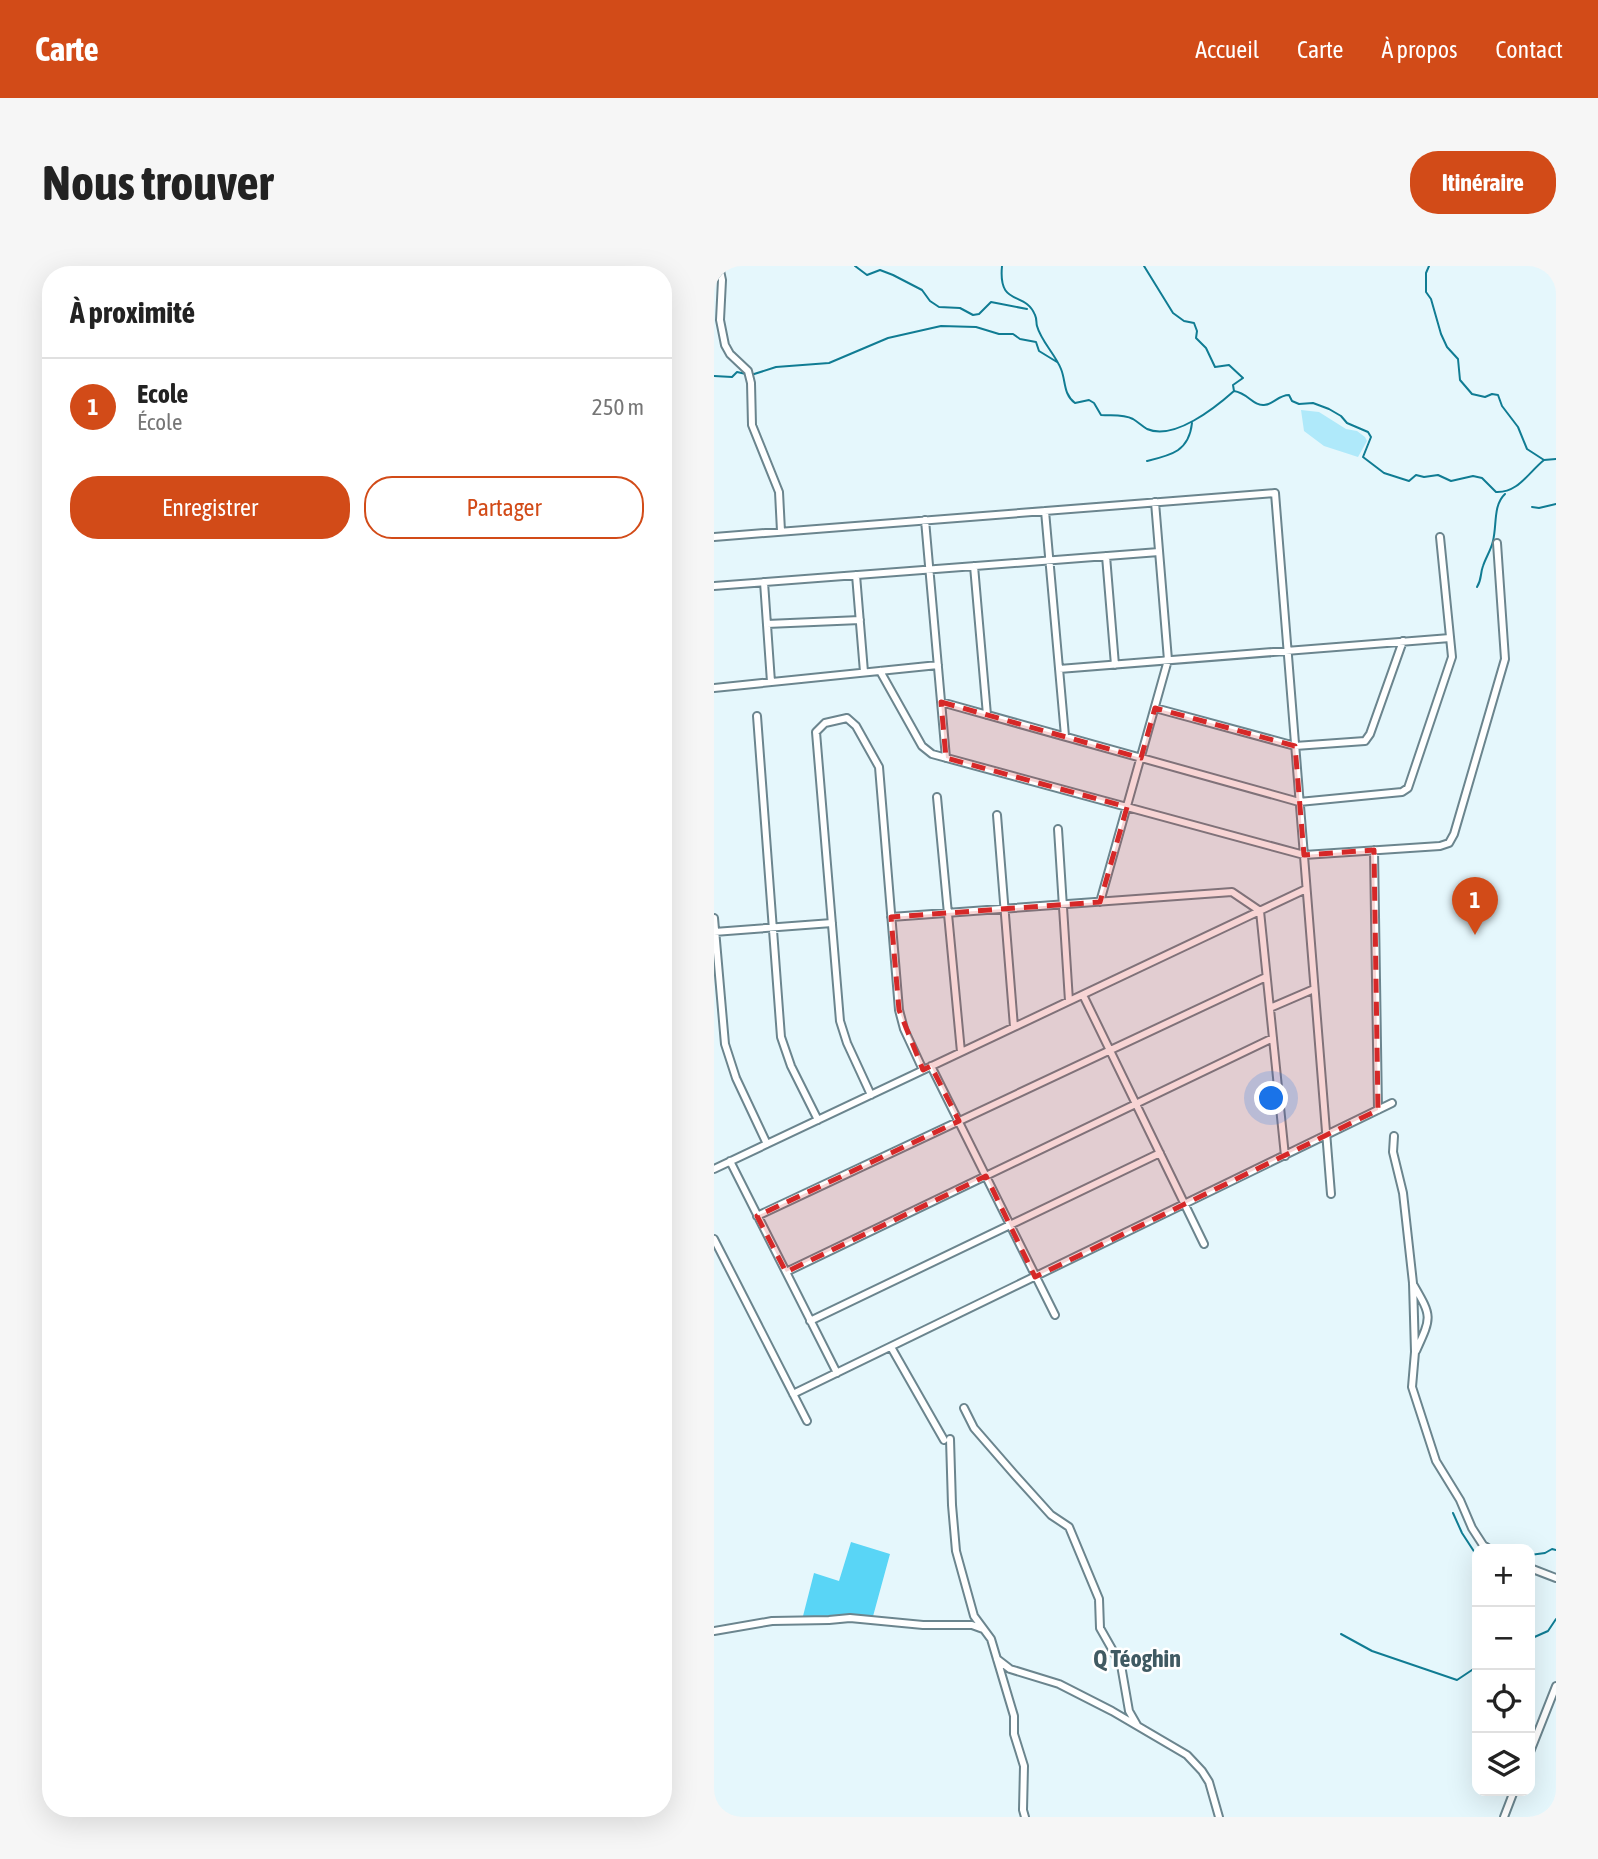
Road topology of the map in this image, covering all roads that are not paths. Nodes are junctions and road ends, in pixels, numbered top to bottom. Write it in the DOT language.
graph roads {
  1 [pos="719,266"];
  2 [pos="1155,502"];
  3 [pos="1045,511"];
  4 [pos="925,520"];
  5 [pos="780,531"];
  6 [pos="714,537"];
  7 [pos="1440,537"];
  8 [pos="1497,543"];
  9 [pos="1159,552"];
  10 [pos="1105,556"];
  11 [pos="1050,560"];
  12 [pos="974,566"];
  13 [pos="930,570"];
  14 [pos="856,575"];
  15 [pos="764,582"];
  16 [pos="714,586"];
  17 [pos="860,620"];
  18 [pos="767,624"];
  19 [pos="1450,638"];
  20 [pos="1403,642"];
  21 [pos="1287,651"];
  22 [pos="1168,660"];
  23 [pos="1115,664"];
  24 [pos="938,665"];
  25 [pos="1059,669"];
  26 [pos="880,671"];
  27 [pos="864,673"];
  28 [pos="771,682"];
  29 [pos="714,688"];
  30 [pos="941,702"];
  31 [pos="1155,708"];
  32 [pos="987,715"];
  33 [pos="757,716"];
  34 [pos="1065,736"];
  35 [pos="1295,746"];
  36 [pos="946,758"];
  37 [pos="1141,758"];
  38 [pos="937,797"];
  39 [pos="1299,802"];
  40 [pos="1127,807"];
  41 [pos="997,815"];
  42 [pos="1058,828"];
  43 [pos="1374,850"];
  44 [pos="1304,855"];
  45 [pos="1306,889"];
  46 [pos="1100,902"];
  47 [pos="1063,905"];
  48 [pos="1005,909"];
  49 [pos="1260,911"];
  50 [pos="948,913"];
  51 [pos="891,917"];
  52 [pos="714,918"];
  53 [pos="832,923"];
  54 [pos="773,928"];
  55 [pos="715,932"];
  56 [pos="1266,977"];
  57 [pos="1314,989"];
  58 [pos="1083,995"];
  59 [pos="1069,1001"];
  60 [pos="1269,1008"];
  61 [pos="1014,1027"];
  62 [pos="1273,1038"];
  63 [pos="1110,1050"];
  64 [pos="961,1052"];
  65 [pos="931,1066"];
  66 [pos="923,1070"];
  67 [pos="871,1095"];
  68 [pos="1392,1103"];
  69 [pos="1136,1104"];
  70 [pos="1378,1110"];
  71 [pos="818,1120"];
  72 [pos="958,1121"];
  73 [pos="1326,1136"];
  74 [pos="1394,1136"];
  75 [pos="768,1144"];
  76 [pos="1160,1153"];
  77 [pos="1285,1156"];
  78 [pos="730,1161"];
  79 [pos="714,1169"];
  80 [pos="986,1176"];
  81 [pos="1331,1194"];
  82 [pos="1185,1204"];
  83 [pos="757,1216"];
  84 [pos="1010,1225"];
  85 [pos="714,1239"];
  86 [pos="1204,1244"];
  87 [pos="786,1272"];
  88 [pos="1035,1277"];
  89 [pos="1413,1283"];
  90 [pos="1055,1315"];
  91 [pos="810,1321"];
  92 [pos="891,1347"];
  93 [pos="1415,1352"];
  94 [pos="837,1373"];
  95 [pos="793,1394"];
  96 [pos="964,1408"];
  97 [pos="807,1420"];
  98 [pos="1482,1544"];
  99 [pos="1535,1570"];
  100 [pos="1556,1578"];
  101 [pos="985,1630"];
  102 [pos="714,1631"];
  103 [pos="996,1658"];
  104 [pos="1556,1686"];
  105 [pos="1137,1725"];
  106 [pos="1535,1739"];
  107 [pos="1512,1796"];
  108 [pos="1025,1817"];
  109 [pos="1219,1817"];
  110 [pos="1504,1817"];
  1 -- 5 [label="street"];
  2 -- 3 [label="street"];
  2 -- 9 [label="street"];
  2 -- 21 [label="street"];
  3 -- 4 [label="street"];
  3 -- 11 [label="street"];
  4 -- 5 [label="street"];
  4 -- 13 [label="street"];
  5 -- 6 [label="street"];
  7 -- 19 [label="street"];
  8 -- 43 [label="street"];
  9 -- 10 [label="street"];
  9 -- 22 [label="street"];
  10 -- 11 [label="street"];
  10 -- 23 [label="street"];
  11 -- 12 [label="street"];
  11 -- 25 [label="street"];
  12 -- 13 [label="street"];
  12 -- 32 [label="street"];
  13 -- 14 [label="street"];
  13 -- 24 [label="street"];
  14 -- 15 [label="street"];
  14 -- 17 [label="street"];
  15 -- 16 [label="street"];
  15 -- 18 [label="street"];
  17 -- 18 [label="street"];
  17 -- 27 [label="street"];
  18 -- 28 [label="street"];
  19 -- 20 [label="street"];
  19 -- 39 [label="street"];
  20 -- 21 [label="street"];
  20 -- 35 [label="street"];
  21 -- 22 [label="street"];
  21 -- 35 [label="street"];
  22 -- 23 [label="street"];
  22 -- 31 [label="street"];
  23 -- 25 [label="street"];
  24 -- 26 [label="street"];
  24 -- 30 [label="street"];
  25 -- 34 [label="street"];
  26 -- 27 [label="street"];
  26 -- 36 [label="street"];
  27 -- 28 [label="street"];
  28 -- 29 [label="street"];
  30 -- 32 [label="street"];
  30 -- 36 [label="street"];
  31 -- 35 [label="street"];
  31 -- 37 [label="street"];
  32 -- 34 [label="street"];
  33 -- 54 [label="street"];
  34 -- 37 [label="street"];
  35 -- 39 [label="street"];
  36 -- 40 [label="street"];
  37 -- 39 [label="street"];
  37 -- 40 [label="street"];
  38 -- 50 [label="street"];
  39 -- 44 [label="street"];
  40 -- 44 [label="street"];
  40 -- 46 [label="street"];
  41 -- 48 [label="street"];
  42 -- 47 [label="street"];
  43 -- 44 [label="street"];
  43 -- 70 [label="street"];
  44 -- 45 [label="street"];
  45 -- 49 [label="street"];
  45 -- 57 [label="street"];
  46 -- 47 [label="street"];
  46 -- 49 [label="street"];
  47 -- 48 [label="street"];
  47 -- 59 [label="street"];
  48 -- 50 [label="street"];
  48 -- 61 [label="street"];
  49 -- 56 [label="street"];
  49 -- 58 [label="street"];
  50 -- 51 [label="street"];
  50 -- 64 [label="street"];
  51 -- 53 [label="street"];
  51 -- 66 [label="street"];
  52 -- 55 [label="street"];
  53 -- 54 [label="street"];
  53 -- 67 [label="street"];
  54 -- 55 [label="street"];
  54 -- 71 [label="street"];
  55 -- 75 [label="street"];
  56 -- 60 [label="street"];
  56 -- 63 [label="street"];
  57 -- 60 [label="street"];
  57 -- 73 [label="street"];
  58 -- 59 [label="street"];
  58 -- 63 [label="street"];
  59 -- 61 [label="street"];
  60 -- 62 [label="street"];
  61 -- 64 [label="street"];
  62 -- 69 [label="street"];
  62 -- 77 [label="street"];
  63 -- 69 [label="street"];
  63 -- 72 [label="street"];
  64 -- 65 [label="street"];
  65 -- 66 [label="street"];
  65 -- 72 [label="street"];
  66 -- 67 [label="street"];
  67 -- 71 [label="street"];
  68 -- 70 [label="street"];
  69 -- 76 [label="street"];
  69 -- 80 [label="street"];
  70 -- 73 [label="street"];
  71 -- 75 [label="street"];
  72 -- 80 [label="street"];
  72 -- 83 [label="street"];
  73 -- 77 [label="street"];
  73 -- 81 [label="street"];
  74 -- 89 [label="street"];
  75 -- 78 [label="street"];
  76 -- 82 [label="street"];
  76 -- 84 [label="street"];
  77 -- 82 [label="street"];
  78 -- 79 [label="street"];
  78 -- 83 [label="street"];
  80 -- 84 [label="street"];
  80 -- 87 [label="street"];
  82 -- 86 [label="street"];
  82 -- 88 [label="street"];
  83 -- 87 [label="street"];
  84 -- 88 [label="street"];
  84 -- 91 [label="street"];
  85 -- 95 [label="street"];
  87 -- 91 [label="street"];
  88 -- 90 [label="street"];
  88 -- 92 [label="street"];
  89 -- 93 [label="street"];
  89 -- 93 [label="street"];
  91 -- 94 [label="street"];
  92 -- 94 [label="street"];
  92 -- 101 [label="street"];
  93 -- 98 [label="street"];
  94 -- 95 [label="street"];
  95 -- 97 [label="street"];
  96 -- 105 [label="street"];
  99 -- 100 [label="street"];
  101 -- 102 [label="street"];
  101 -- 103 [label="street"];
  103 -- 105 [label="street"];
  103 -- 108 [label="street"];
  104 -- 106 [label="street"];
  105 -- 109 [label="street"];
  107 -- 110 [label="street"];
}
